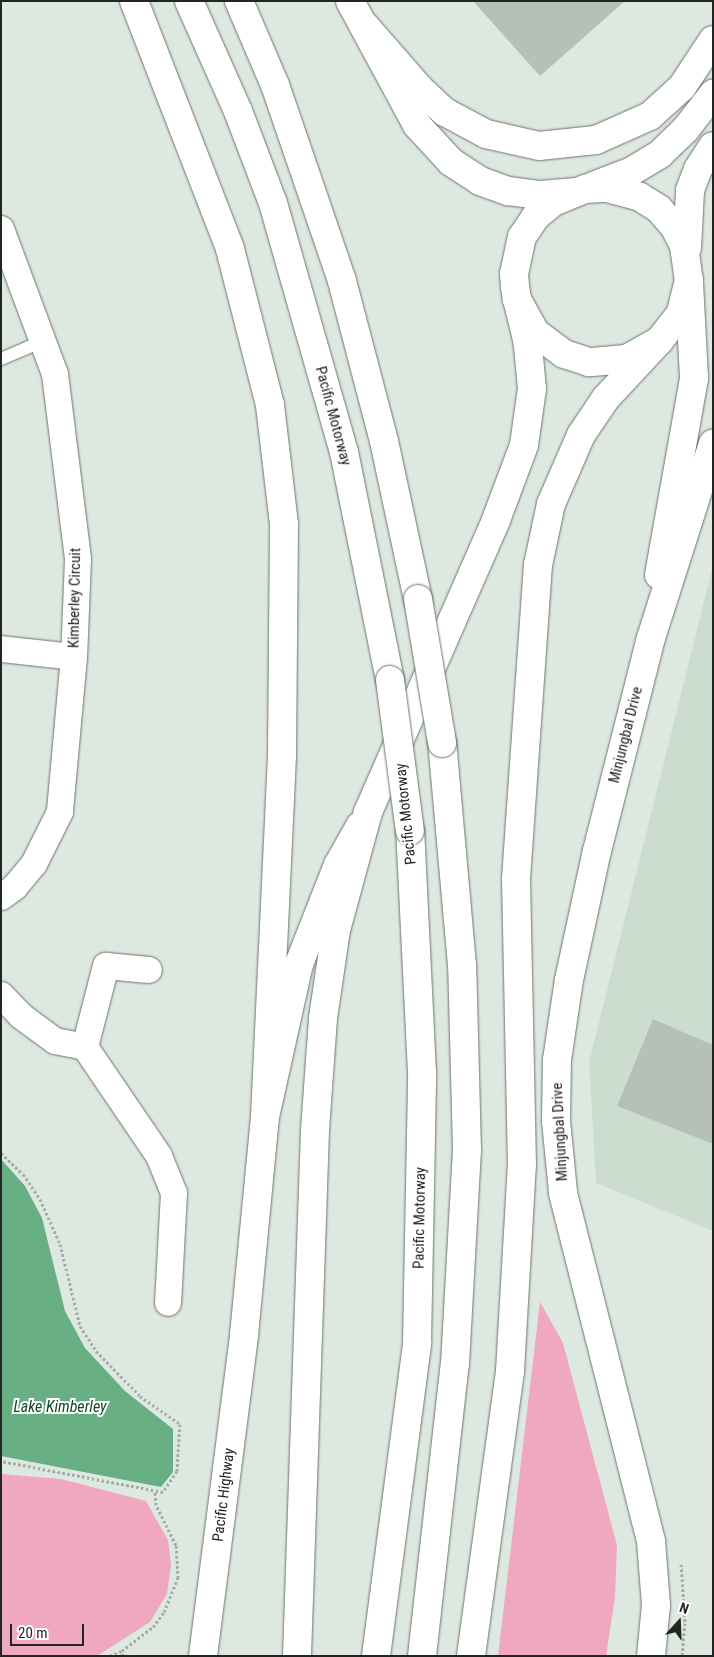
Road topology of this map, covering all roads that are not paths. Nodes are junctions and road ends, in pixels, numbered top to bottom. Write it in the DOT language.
graph roads {
  1 [pos="134,1"];
  2 [pos="189,1"];
  3 [pos="238,1"];
  4 [pos="350,1"];
  5 [pos="365,26"];
  6 [pos="713,40"];
  7 [pos="713,94"];
  8 [pos="713,146"];
  9 [pos="579,191"];
  10 [pos="1,229"];
  11 [pos="688,269"];
  12 [pos="517,299"];
  13 [pos="43,341"];
  14 [pos="659,342"];
  15 [pos="1,358"];
  16 [pos="713,444"];
  17 [pos="651,638"];
  18 [pos="1,649"];
  19 [pos="74,658"];
  20 [pos="368,812"];
  21 [pos="1,897"];
  22 [pos="149,970"];
  23 [pos="1,995"];
  24 [pos="85,1046"];
  25 [pos="265,1117"];
  26 [pos="168,1303"];
  27 [pos="203,1656"];
  28 [pos="297,1656"];
  29 [pos="376,1656"];
  30 [pos="422,1656"];
  31 [pos="471,1656"];
  32 [pos="651,1656"];
  1 -- 25 [label="main road"];
  2 -- 29 [label="main road, Pacific Motorway, bridge"];
  3 -- 30 [label="main road, bridge"];
  4 -- 5 [label="main road"];
  5 -- 6 [label="main road"];
  5 -- 9 [label="main road"];
  7 -- 9 [label="main road"];
  8 -- 11 [label="main road, Minjungbal Drive"];
  9 -- 11 [label="main road"];
  9 -- 12 [label="main road"];
  10 -- 13 [label="street, Kimberley Circuit"];
  11 -- 14 [label="main road"];
  11 -- 17 [label="main road, Minjungbal Drive"];
  12 -- 14 [label="main road"];
  12 -- 20 [label="main road"];
  13 -- 15 [label="lane"];
  13 -- 19 [label="street, Kimberley Circuit"];
  14 -- 31 [label="main road"];
  16 -- 17 [label="main road, Minjungbal Drive"];
  17 -- 32 [label="main road, Minjungbal Drive"];
  18 -- 19 [label="street"];
  19 -- 21 [label="street, Kimberley Circuit"];
  20 -- 25 [label="main road"];
  20 -- 28 [label="main road"];
  22 -- 24 [label="street"];
  23 -- 24 [label="street"];
  24 -- 26 [label="street"];
  25 -- 27 [label="main road, Pacific Highway"];
}
